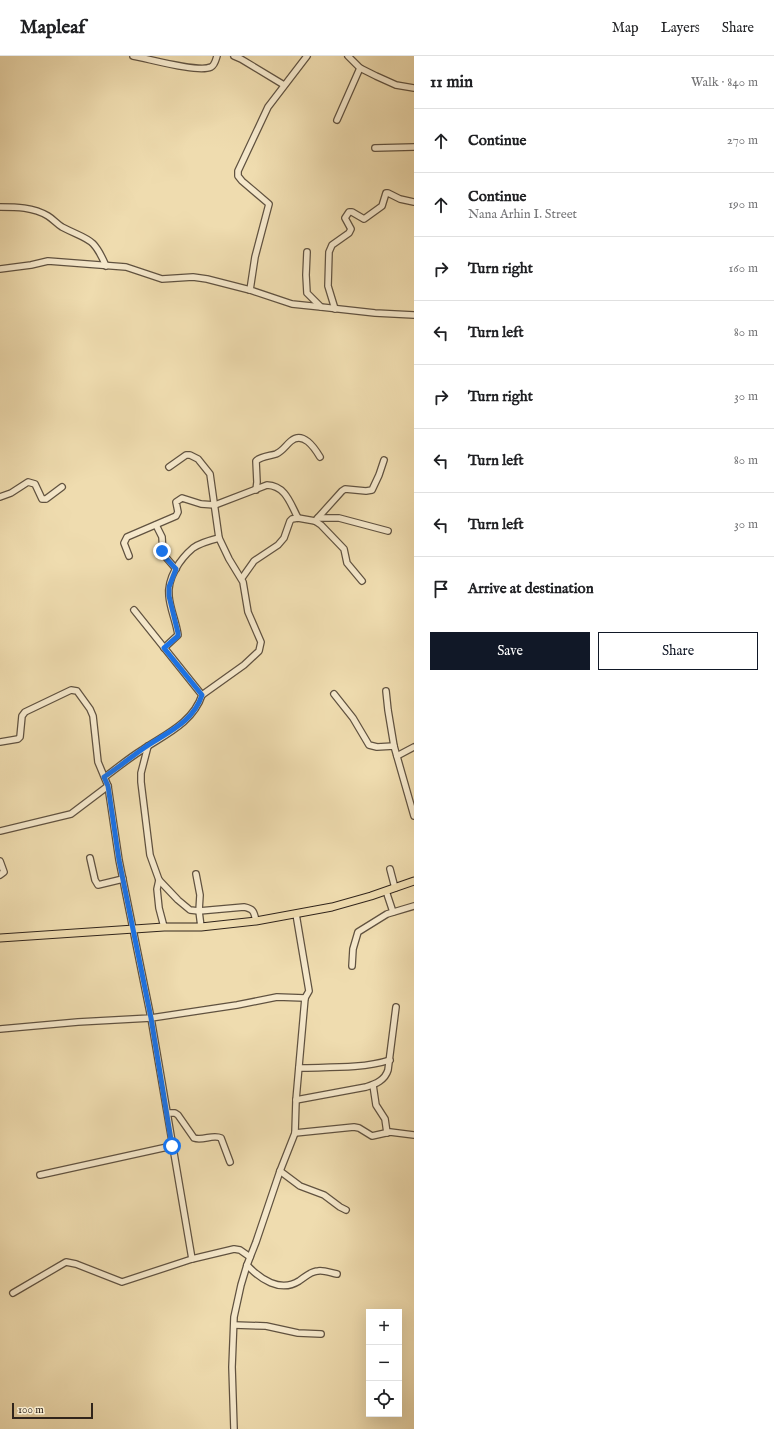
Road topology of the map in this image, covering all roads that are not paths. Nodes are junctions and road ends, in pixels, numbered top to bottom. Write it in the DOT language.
graph roads {
  1 [pos="133,56"];
  2 [pos="217,56"];
  3 [pos="234,56"];
  4 [pos="307,56"];
  5 [pos="348,56"];
  6 [pos="360,68"];
  7 [pos="284,85"];
  8 [pos="414,88"];
  9 [pos="336,120"];
  10 [pos="414,147"];
  11 [pos="375,148"];
  12 [pos="414,202"];
  13 [pos="0,207"];
  14 [pos="307,252"];
  15 [pos="106,266"];
  16 [pos="0,269"];
  17 [pos="250,290"];
  18 [pos="321,307"];
  19 [pos="335,309"];
  20 [pos="414,315"];
  21 [pos="320,457"];
  22 [pos="384,460"];
  23 [pos="169,467"];
  24 [pos="62,487"];
  25 [pos="256,490"];
  26 [pos="0,497"];
  27 [pos="215,505"];
  28 [pos="298,518"];
  29 [pos="317,520"];
  30 [pos="156,525"];
  31 [pos="388,531"];
  32 [pos="219,538"];
  33 [pos="129,556"];
  34 [pos="176,569"];
  35 [pos="242,578"];
  36 [pos="362,581"];
  37 [pos="134,610"];
  38 [pos="164,648"];
  39 [pos="386,691"];
  40 [pos="334,694"];
  41 [pos="202,695"];
  42 [pos="0,742"];
  43 [pos="148,746"];
  44 [pos="394,746"];
  45 [pos="414,747"];
  46 [pos="397,756"];
  47 [pos="104,777"];
  48 [pos="108,786"];
  49 [pos="414,816"];
  50 [pos="0,831"];
  51 [pos="90,858"];
  52 [pos="0,861"];
  53 [pos="390,869"];
  54 [pos="196,874"];
  55 [pos="0,875"];
  56 [pos="123,879"];
  57 [pos="159,880"];
  58 [pos="414,881"];
  59 [pos="395,888"];
  60 [pos="386,891"];
  61 [pos="414,906"];
  62 [pos="199,911"];
  63 [pos="393,912"];
  64 [pos="296,914"];
  65 [pos="256,921"];
  66 [pos="164,927"];
  67 [pos="201,927"];
  68 [pos="133,929"];
  69 [pos="0,938"];
  70 [pos="352,966"];
  71 [pos="305,998"];
  72 [pos="396,1006"];
  73 [pos="151,1018"];
  74 [pos="0,1029"];
  75 [pos="390,1060"];
  76 [pos="299,1068"];
  77 [pos="373,1085"];
  78 [pos="296,1100"];
  79 [pos="168,1113"];
  80 [pos="296,1133"];
  81 [pos="387,1133"];
  82 [pos="414,1135"];
  83 [pos="172,1146"];
  84 [pos="230,1162"];
  85 [pos="280,1171"];
  86 [pos="40,1175"];
  87 [pos="346,1210"];
  88 [pos="250,1256"];
  89 [pos="192,1259"];
  90 [pos="247,1265"];
  91 [pos="336,1274"];
  92 [pos="12,1293"];
  93 [pos="234,1325"];
  94 [pos="321,1334"];
  95 [pos="234,1429"];
  1 -- 2 [label="street"];
  3 -- 7 [label="street"];
  4 -- 7 [label="street"];
  5 -- 6 [label="street"];
  6 -- 8 [label="street"];
  6 -- 9 [label="street"];
  7 -- 17 [label="street"];
  10 -- 11 [label="street"];
  12 -- 19 [label="street"];
  13 -- 15 [label="street"];
  14 -- 18 [label="street"];
  15 -- 16 [label="street"];
  15 -- 17 [label="street"];
  17 -- 18 [label="street"];
  18 -- 19 [label="street"];
  19 -- 20 [label="street"];
  21 -- 25 [label="street"];
  22 -- 29 [label="street"];
  23 -- 27 [label="street"];
  24 -- 26 [label="street"];
  25 -- 27 [label="street"];
  25 -- 28 [label="street"];
  27 -- 30 [label="street"];
  27 -- 32 [label="street"];
  28 -- 29 [label="street"];
  28 -- 35 [label="street"];
  29 -- 31 [label="street"];
  29 -- 36 [label="street"];
  30 -- 33 [label="street"];
  30 -- 34 [label="street"];
  32 -- 34 [label="street"];
  32 -- 35 [label="street"];
  34 -- 38 [label="street"];
  35 -- 41 [label="street"];
  37 -- 38 [label="street"];
  38 -- 41 [label="street"];
  39 -- 44 [label="street"];
  40 -- 44 [label="street"];
  41 -- 43 [label="street"];
  42 -- 47 [label="street"];
  43 -- 47 [label="street"];
  43 -- 57 [label="street"];
  44 -- 46 [label="street"];
  45 -- 46 [label="street"];
  46 -- 49 [label="street"];
  47 -- 48 [label="street"];
  48 -- 50 [label="street"];
  48 -- 56 [label="street"];
  51 -- 56 [label="street"];
  52 -- 55 [label="street"];
  53 -- 59 [label="street"];
  54 -- 62 [label="street"];
  56 -- 68 [label="street"];
  57 -- 62 [label="street"];
  57 -- 66 [label="street"];
  58 -- 59 [label="main road"];
  59 -- 60 [label="main road"];
  60 -- 63 [label="street"];
  60 -- 64 [label="main road"];
  61 -- 63 [label="street"];
  62 -- 65 [label="street"];
  62 -- 67 [label="street"];
  63 -- 70 [label="street"];
  64 -- 65 [label="main road"];
  64 -- 71 [label="street"];
  65 -- 67 [label="main road"];
  66 -- 67 [label="main road"];
  66 -- 68 [label="main road"];
  68 -- 69 [label="main road"];
  68 -- 73 [label="street"];
  71 -- 73 [label="street"];
  71 -- 76 [label="street"];
  72 -- 75 [label="street"];
  73 -- 74 [label="street"];
  73 -- 79 [label="street"];
  75 -- 76 [label="street"];
  75 -- 77 [label="street"];
  76 -- 78 [label="street"];
  77 -- 78 [label="street"];
  77 -- 81 [label="street"];
  78 -- 80 [label="street"];
  79 -- 83 [label="street"];
  79 -- 84 [label="street"];
  80 -- 81 [label="street"];
  80 -- 85 [label="street"];
  81 -- 82 [label="street"];
  83 -- 86 [label="street"];
  83 -- 89 [label="street"];
  85 -- 87 [label="street"];
  85 -- 88 [label="street"];
  88 -- 89 [label="street"];
  88 -- 90 [label="street"];
  89 -- 92 [label="street"];
  90 -- 91 [label="street"];
  90 -- 93 [label="street"];
  93 -- 94 [label="street"];
  93 -- 95 [label="street"];
}
